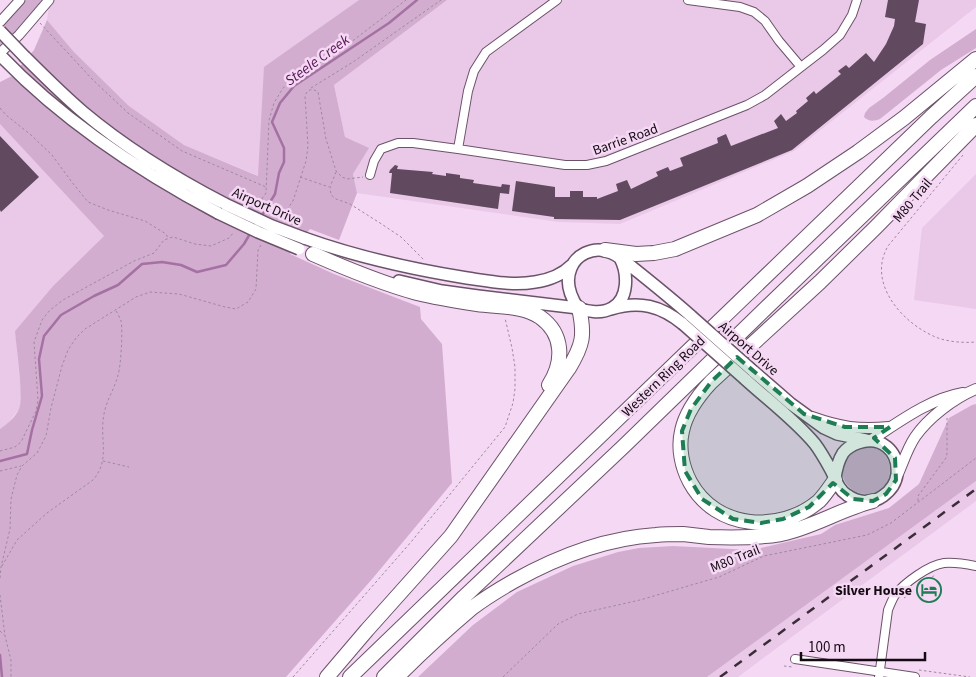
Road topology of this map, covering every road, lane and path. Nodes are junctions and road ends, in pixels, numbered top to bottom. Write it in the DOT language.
graph roads {
  1 [pos="20,0"];
  2 [pos="48,0"];
  3 [pos="406,0"];
  4 [pos="441,0"];
  5 [pos="557,0"];
  6 [pos="688,0"];
  7 [pos="857,0"];
  8 [pos="34,18"];
  9 [pos="0,22"];
  10 [pos="0,30"];
  11 [pos="0,54"];
  12 [pos="976,59"];
  13 [pos="801,67"];
  14 [pos="976,76"];
  15 [pos="310,89"];
  16 [pos="976,106"];
  17 [pos="0,108"];
  18 [pos="976,125"];
  19 [pos="458,149"];
  20 [pos="964,154"];
  21 [pos="336,171"];
  22 [pos="370,175"];
  23 [pos="300,177"];
  24 [pos="266,187"];
  25 [pos="330,187"];
  26 [pos="221,209"];
  27 [pos="254,209"];
  28 [pos="277,223"];
  29 [pos="235,232"];
  30 [pos="169,239"];
  31 [pos="301,244"];
  32 [pos="261,245"];
  33 [pos="606,250"];
  34 [pos="313,254"];
  35 [pos="620,258"];
  36 [pos="573,264"];
  37 [pos="428,271"];
  38 [pos="503,307"];
  39 [pos="578,308"];
  40 [pos="611,309"];
  41 [pos="116,310"];
  42 [pos="687,320"];
  43 [pos="976,342"];
  44 [pos="749,375"];
  45 [pos="974,390"];
  46 [pos="804,414"];
  47 [pos="948,415"];
  48 [pos="890,427"];
  49 [pos="870,440"];
  50 [pos="0,452"];
  51 [pos="976,458"];
  52 [pos="103,461"];
  53 [pos="502,462"];
  54 [pos="22,466"];
  55 [pos="129,467"];
  56 [pos="0,471"];
  57 [pos="896,477"];
  58 [pos="835,479"];
  59 [pos="873,501"];
  60 [pos="918,502"];
  61 [pos="976,566"];
  62 [pos="1,567"];
  63 [pos="940,571"];
  64 [pos="0,578"];
  65 [pos="0,596"];
  66 [pos="900,601"];
  67 [pos="0,631"];
  68 [pos="5,636"];
  69 [pos="795,660"];
  70 [pos="915,673"];
  71 [pos="879,674"];
  72 [pos="11,677"];
  73 [pos="293,677"];
  74 [pos="327,677"];
  75 [pos="350,677"];
  76 [pos="384,677"];
  77 [pos="397,677"];
  78 [pos="503,677"];
  79 [pos="970,677"];
  1 -- 9 [label="street"];
  2 -- 8 [label="street"];
  3 -- 24 [label="path"];
  4 -- 15 [label="path"];
  5 -- 19 [label="street"];
  6 -- 13 [label="street"];
  7 -- 13 [label="street, Barrie Road"];
  8 -- 11 [label="street"];
  8 -- 24 [label="path"];
  10 -- 26 [label="main road, Airport Drive, bridge"];
  11 -- 26 [label="main road, Airport Drive"];
  12 -- 33 [label="highway"];
  13 -- 19 [label="street, Barrie Road"];
  14 -- 75 [label="highway, Western Ring Road"];
  15 -- 21 [label="path"];
  15 -- 23 [label="path"];
  16 -- 76 [label="highway, Western Ring Road"];
  17 -- 30 [label="path"];
  18 -- 58 [label="highway"];
  19 -- 22 [label="street, Barrie Road"];
  20 -- 43 [label="path, M80 Trail"];
  21 -- 22 [label="path"];
  21 -- 25 [label="path"];
  23 -- 25 [label="path"];
  23 -- 28 [label="path"];
  24 -- 27 [label="path"];
  25 -- 37 [label="path"];
  26 -- 31 [label="main road, Airport Drive, bridge"];
  29 -- 30 [label="path"];
  30 -- 50 [label="path"];
  31 -- 34 [label="main road, Airport Drive"];
  31 -- 37 [label="main road, Airport Drive"];
  32 -- 41 [label="path"];
  33 -- 35 [label="main road"];
  33 -- 36 [label="main road"];
  34 -- 38 [label="highway"];
  34 -- 39 [label="main road, Airport Drive"];
  35 -- 40 [label="main road"];
  35 -- 42 [label="main road, Airport Drive"];
  36 -- 37 [label="main road, Airport Drive"];
  36 -- 39 [label="main road"];
  38 -- 53 [label="highway"];
  38 -- 73 [label="path"];
  39 -- 40 [label="main road"];
  39 -- 53 [label="highway"];
  40 -- 42 [label="main road, Airport Drive"];
  41 -- 52 [label="path"];
  41 -- 54 [label="path"];
  42 -- 44 [label="main road, Airport Drive, bridge"];
  44 -- 46 [label="main road, Airport Drive"];
  44 -- 58 [label="main road, Airport Drive"];
  45 -- 48 [label="main road"];
  45 -- 57 [label="main road"];
  46 -- 48 [label="main road"];
  46 -- 49 [label="main road, Airport Drive"];
  47 -- 60 [label="path"];
  48 -- 49 [label="main road"];
  49 -- 57 [label="main road"];
  49 -- 58 [label="main road"];
  51 -- 60 [label="path, M80 Trail"];
  52 -- 55 [label="path"];
  52 -- 62 [label="path"];
  53 -- 74 [label="highway"];
  54 -- 56 [label="path"];
  54 -- 62 [label="path"];
  57 -- 59 [label="main road"];
  58 -- 59 [label="main road"];
  59 -- 77 [label="highway"];
  60 -- 78 [label="path, M80 Trail"];
  61 -- 71 [label="street"];
  62 -- 64 [label="path"];
  63 -- 66 [label="path"];
  65 -- 68 [label="path"];
  67 -- 68 [label="path"];
  68 -- 72 [label="path"];
  69 -- 71 [label="street"];
  70 -- 71 [label="street"];
  70 -- 79 [label="path"];
}
